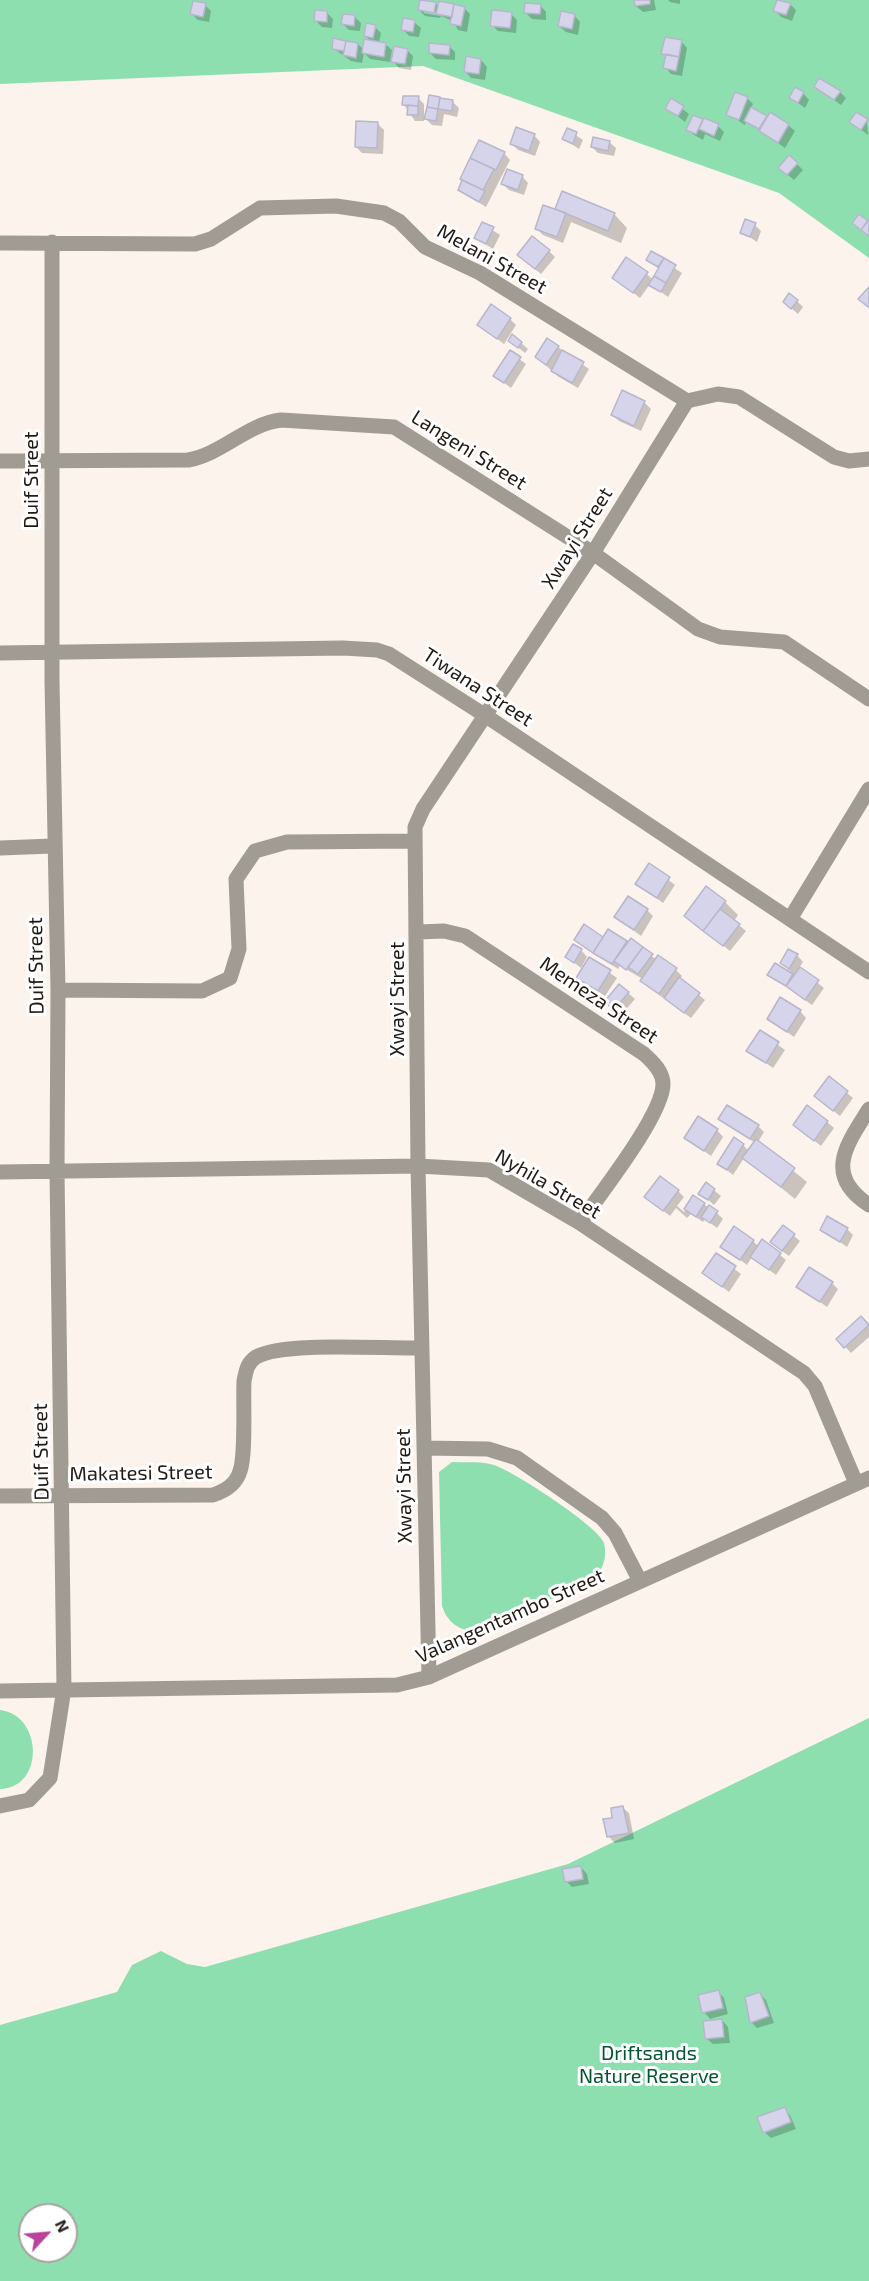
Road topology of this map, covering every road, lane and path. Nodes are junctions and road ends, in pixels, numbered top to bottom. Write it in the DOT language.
graph roads {
  1 [pos="52,242"];
  2 [pos="0,243"];
  3 [pos="687,401"];
  4 [pos="869,459"];
  5 [pos="52,461"];
  6 [pos="0,462"];
  7 [pos="593,553"];
  8 [pos="0,653"];
  9 [pos="52,653"];
  10 [pos="869,699"];
  11 [pos="486,716"];
  12 [pos="869,789"];
  13 [pos="414,841"];
  14 [pos="53,846"];
  15 [pos="0,848"];
  16 [pos="790,919"];
  17 [pos="418,932"];
  18 [pos="869,972"];
  19 [pos="58,990"];
  20 [pos="869,1109"];
  21 [pos="418,1166"];
  22 [pos="57,1171"];
  23 [pos="0,1172"];
  24 [pos="869,1205"];
  25 [pos="580,1223"];
  26 [pos="422,1348"];
  27 [pos="424,1448"];
  28 [pos="862,1480"];
  29 [pos="0,1496"];
  30 [pos="62,1496"];
  31 [pos="640,1581"];
  32 [pos="429,1677"];
  33 [pos="64,1689"];
  34 [pos="0,1691"];
  35 [pos="0,1806"];
  1 -- 2 [label="street, Melani Street"];
  1 -- 3 [label="street, Melani Street"];
  1 -- 5 [label="street, Duif Street"];
  3 -- 4 [label="street"];
  3 -- 7 [label="street, Xwayi Street"];
  5 -- 6 [label="street, Langeni Street"];
  5 -- 7 [label="street, Langeni Street"];
  5 -- 9 [label="street, Duif Street"];
  7 -- 10 [label="street, Langeni Street"];
  7 -- 11 [label="street, Xwayi Street"];
  8 -- 9 [label="street, Tiwana Street"];
  9 -- 11 [label="street, Tiwana Street"];
  9 -- 14 [label="street, Duif Street"];
  11 -- 13 [label="street, Xwayi Street"];
  11 -- 16 [label="street, Tiwana Street"];
  12 -- 16 [label="street"];
  13 -- 17 [label="street, Xwayi Street"];
  13 -- 19 [label="street"];
  14 -- 15 [label="street"];
  14 -- 19 [label="street, Duif Street"];
  16 -- 18 [label="street, Tiwana Street"];
  17 -- 21 [label="street, Xwayi Street"];
  17 -- 25 [label="street, Memeza Street"];
  19 -- 22 [label="street, Duif Street"];
  20 -- 24 [label="street"];
  21 -- 22 [label="street, Nyhila Street"];
  21 -- 25 [label="street, Nyhila Street"];
  21 -- 26 [label="street, Xwayi Street"];
  22 -- 23 [label="street, Nyhila Street"];
  22 -- 30 [label="street, Duif Street"];
  25 -- 28 [label="street, Nyhila Street"];
  26 -- 27 [label="street, Xwayi Street"];
  26 -- 30 [label="street, Makatesi Street"];
  27 -- 31 [label="street"];
  27 -- 32 [label="street, Xwayi Street"];
  28 -- 31 [label="street, Valangentambo Street"];
  29 -- 30 [label="street, Makatesi Street"];
  30 -- 33 [label="street, Duif Street"];
  31 -- 32 [label="street, Valangentambo Street"];
  32 -- 33 [label="street, Valangentambo Street"];
  33 -- 34 [label="street, Valangentambo Street"];
  33 -- 35 [label="street, Duif Street"];
}
